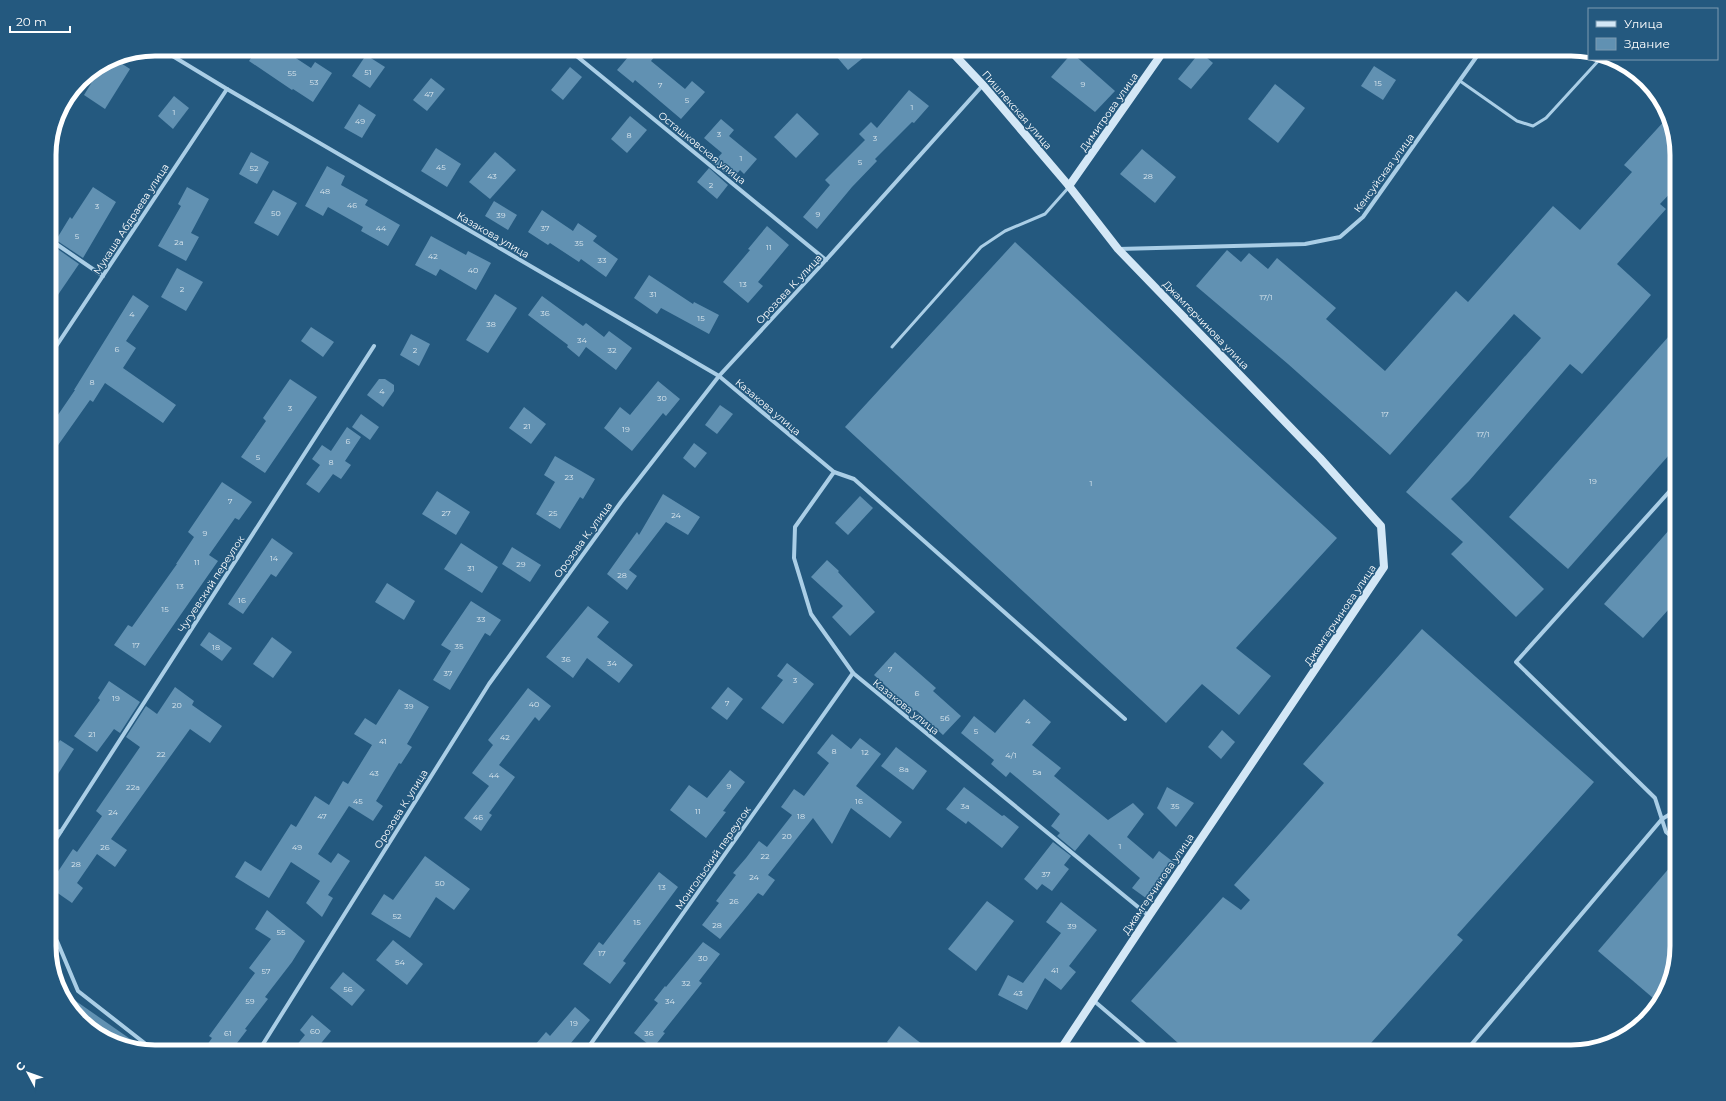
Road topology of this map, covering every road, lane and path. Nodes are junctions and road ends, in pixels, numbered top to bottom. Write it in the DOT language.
graph roads {
  1 [pos="173,56"];
  2 [pos="577,56"];
  3 [pos="955,56"];
  4 [pos="1160,56"];
  5 [pos="1477,56"];
  6 [pos="1599,60"];
  7 [pos="1460,81"];
  8 [pos="983,85"];
  9 [pos="227,89"];
  10 [pos="1069,186"];
  11 [pos="56,244"];
  12 [pos="1118,249"];
  13 [pos="826,260"];
  14 [pos="103,276"];
  15 [pos="56,346"];
  16 [pos="374,346"];
  17 [pos="892,347"];
  18 [pos="719,376"];
  19 [pos="834,472"];
  20 [pos="1670,491"];
  21 [pos="853,673"];
  22 [pos="1125,719"];
  23 [pos="1670,814"];
  24 [pos="1662,819"];
  25 [pos="62,831"];
  26 [pos="56,832"];
  27 [pos="1670,836"];
  28 [pos="56,840"];
  29 [pos="1149,916"];
  30 [pos="56,938"];
  31 [pos="1093,1000"];
  32 [pos="146,1044"];
  33 [pos="262,1045"];
  34 [pos="590,1045"];
  35 [pos="1064,1045"];
  36 [pos="1146,1045"];
  37 [pos="1470,1045"];
  1 -- 9 [label="street, Казакова улица"];
  2 -- 13 [label="street, Осташковская улица"];
  3 -- 8 [label="street, Пишпекская улица"];
  4 -- 10 [label="street, Димитрова улица"];
  5 -- 7 [label="street, Кенсуйская улица"];
  6 -- 7 [label="lane"];
  7 -- 12 [label="street, Кенсуйская улица"];
  8 -- 10 [label="street, Пишпекская улица"];
  8 -- 13 [label="street, Орозова К. улица"];
  9 -- 14 [label="street, Мукаша Абдраева улица"];
  9 -- 18 [label="street, Казакова улица"];
  10 -- 12 [label="street, Джамгерчинова улица"];
  10 -- 17 [label="lane"];
  11 -- 14 [label="street"];
  12 -- 29 [label="street, Джамгерчинова улица"];
  13 -- 18 [label="street, Орозова К. улица"];
  14 -- 15 [label="street, Мукаша Абдраева улица"];
  16 -- 25 [label="street, Чугуевский переулок"];
  18 -- 19 [label="street, Казакова улица"];
  18 -- 33 [label="street, Орозова К. улица"];
  19 -- 21 [label="street, Казакова улица"];
  19 -- 22 [label="street"];
  20 -- 24 [label="street"];
  21 -- 29 [label="street, Казакова улица"];
  21 -- 34 [label="street, Монгольский переулок"];
  23 -- 24 [label="street"];
  24 -- 27 [label="street"];
  24 -- 37 [label="street"];
  25 -- 26 [label="street"];
  25 -- 28 [label="street, Чугуевский переулок"];
  29 -- 31 [label="street, Джамгерчинова улица"];
  30 -- 32 [label="street"];
  31 -- 35 [label="street, Джамгерчинова улица"];
  31 -- 36 [label="street"];
}
